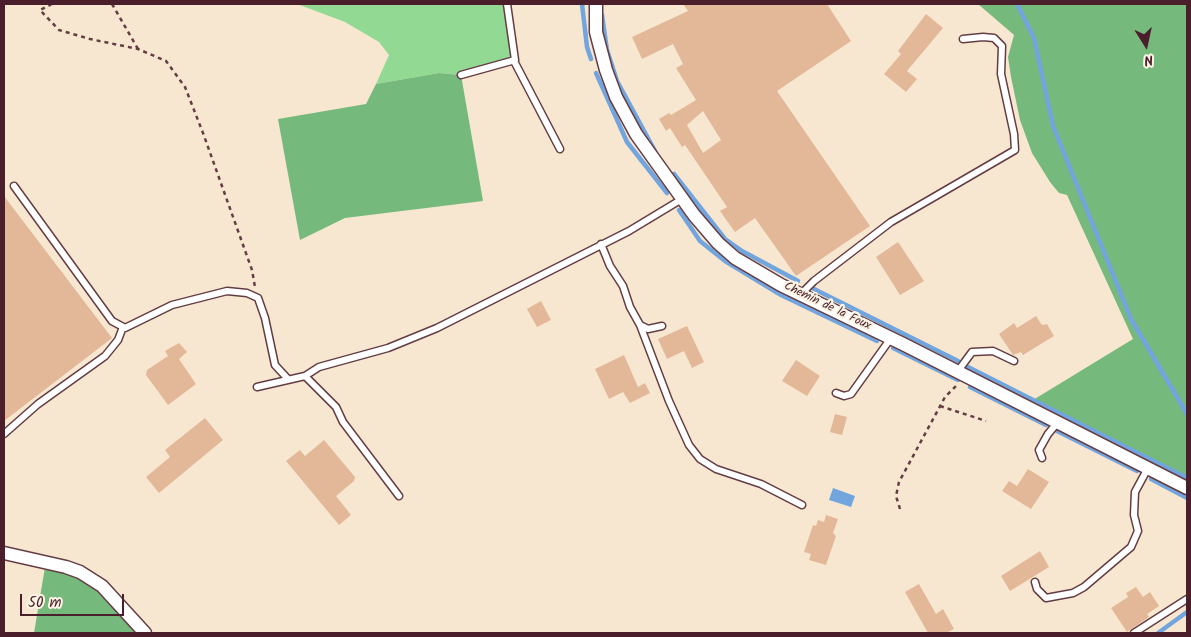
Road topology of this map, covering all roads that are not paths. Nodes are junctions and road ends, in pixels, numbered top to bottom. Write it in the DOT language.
graph roads {
  1 [pos="507,4"];
  2 [pos="596,4"];
  3 [pos="963,39"];
  4 [pos="514,61"];
  5 [pos="461,74"];
  6 [pos="560,149"];
  7 [pos="14,186"];
  8 [pos="682,199"];
  9 [pos="601,244"];
  10 [pos="800,295"];
  11 [pos="640,325"];
  12 [pos="662,326"];
  13 [pos="123,327"];
  14 [pos="891,338"];
  15 [pos="1014,361"];
  16 [pos="963,374"];
  17 [pos="305,376"];
  18 [pos="287,378"];
  19 [pos="257,387"];
  20 [pos="836,393"];
  21 [pos="1058,422"];
  22 [pos="4,434"];
  23 [pos="1042,458"];
  24 [pos="1148,468"];
  25 [pos="1187,488"];
  26 [pos="399,496"];
  27 [pos="802,505"];
  28 [pos="4,553"];
  29 [pos="1036,582"];
  30 [pos="1187,599"];
  31 [pos="145,633"];
  32 [pos="1134,633"];
  1 -- 4 [label="lane"];
  2 -- 8 [label="street, Chemin de la Foux"];
  3 -- 10 [label="lane"];
  4 -- 5 [label="lane"];
  4 -- 6 [label="lane"];
  7 -- 13 [label="lane"];
  8 -- 9 [label="lane"];
  8 -- 10 [label="street, Chemin de la Foux"];
  9 -- 11 [label="lane"];
  9 -- 17 [label="lane"];
  10 -- 14 [label="street, Chemin de la Foux"];
  11 -- 12 [label="lane"];
  11 -- 27 [label="lane"];
  13 -- 18 [label="lane"];
  13 -- 22 [label="lane"];
  14 -- 16 [label="street, Chemin de la Foux"];
  14 -- 20 [label="lane"];
  15 -- 16 [label="lane"];
  16 -- 21 [label="street, Chemin de la Foux"];
  17 -- 18 [label="lane"];
  17 -- 26 [label="lane"];
  18 -- 19 [label="lane"];
  21 -- 23 [label="lane"];
  21 -- 24 [label="street, Chemin de la Foux"];
  24 -- 25 [label="street, Chemin de la Foux"];
  24 -- 29 [label="lane"];
  28 -- 31 [label="street"];
  30 -- 32 [label="lane"];
}
